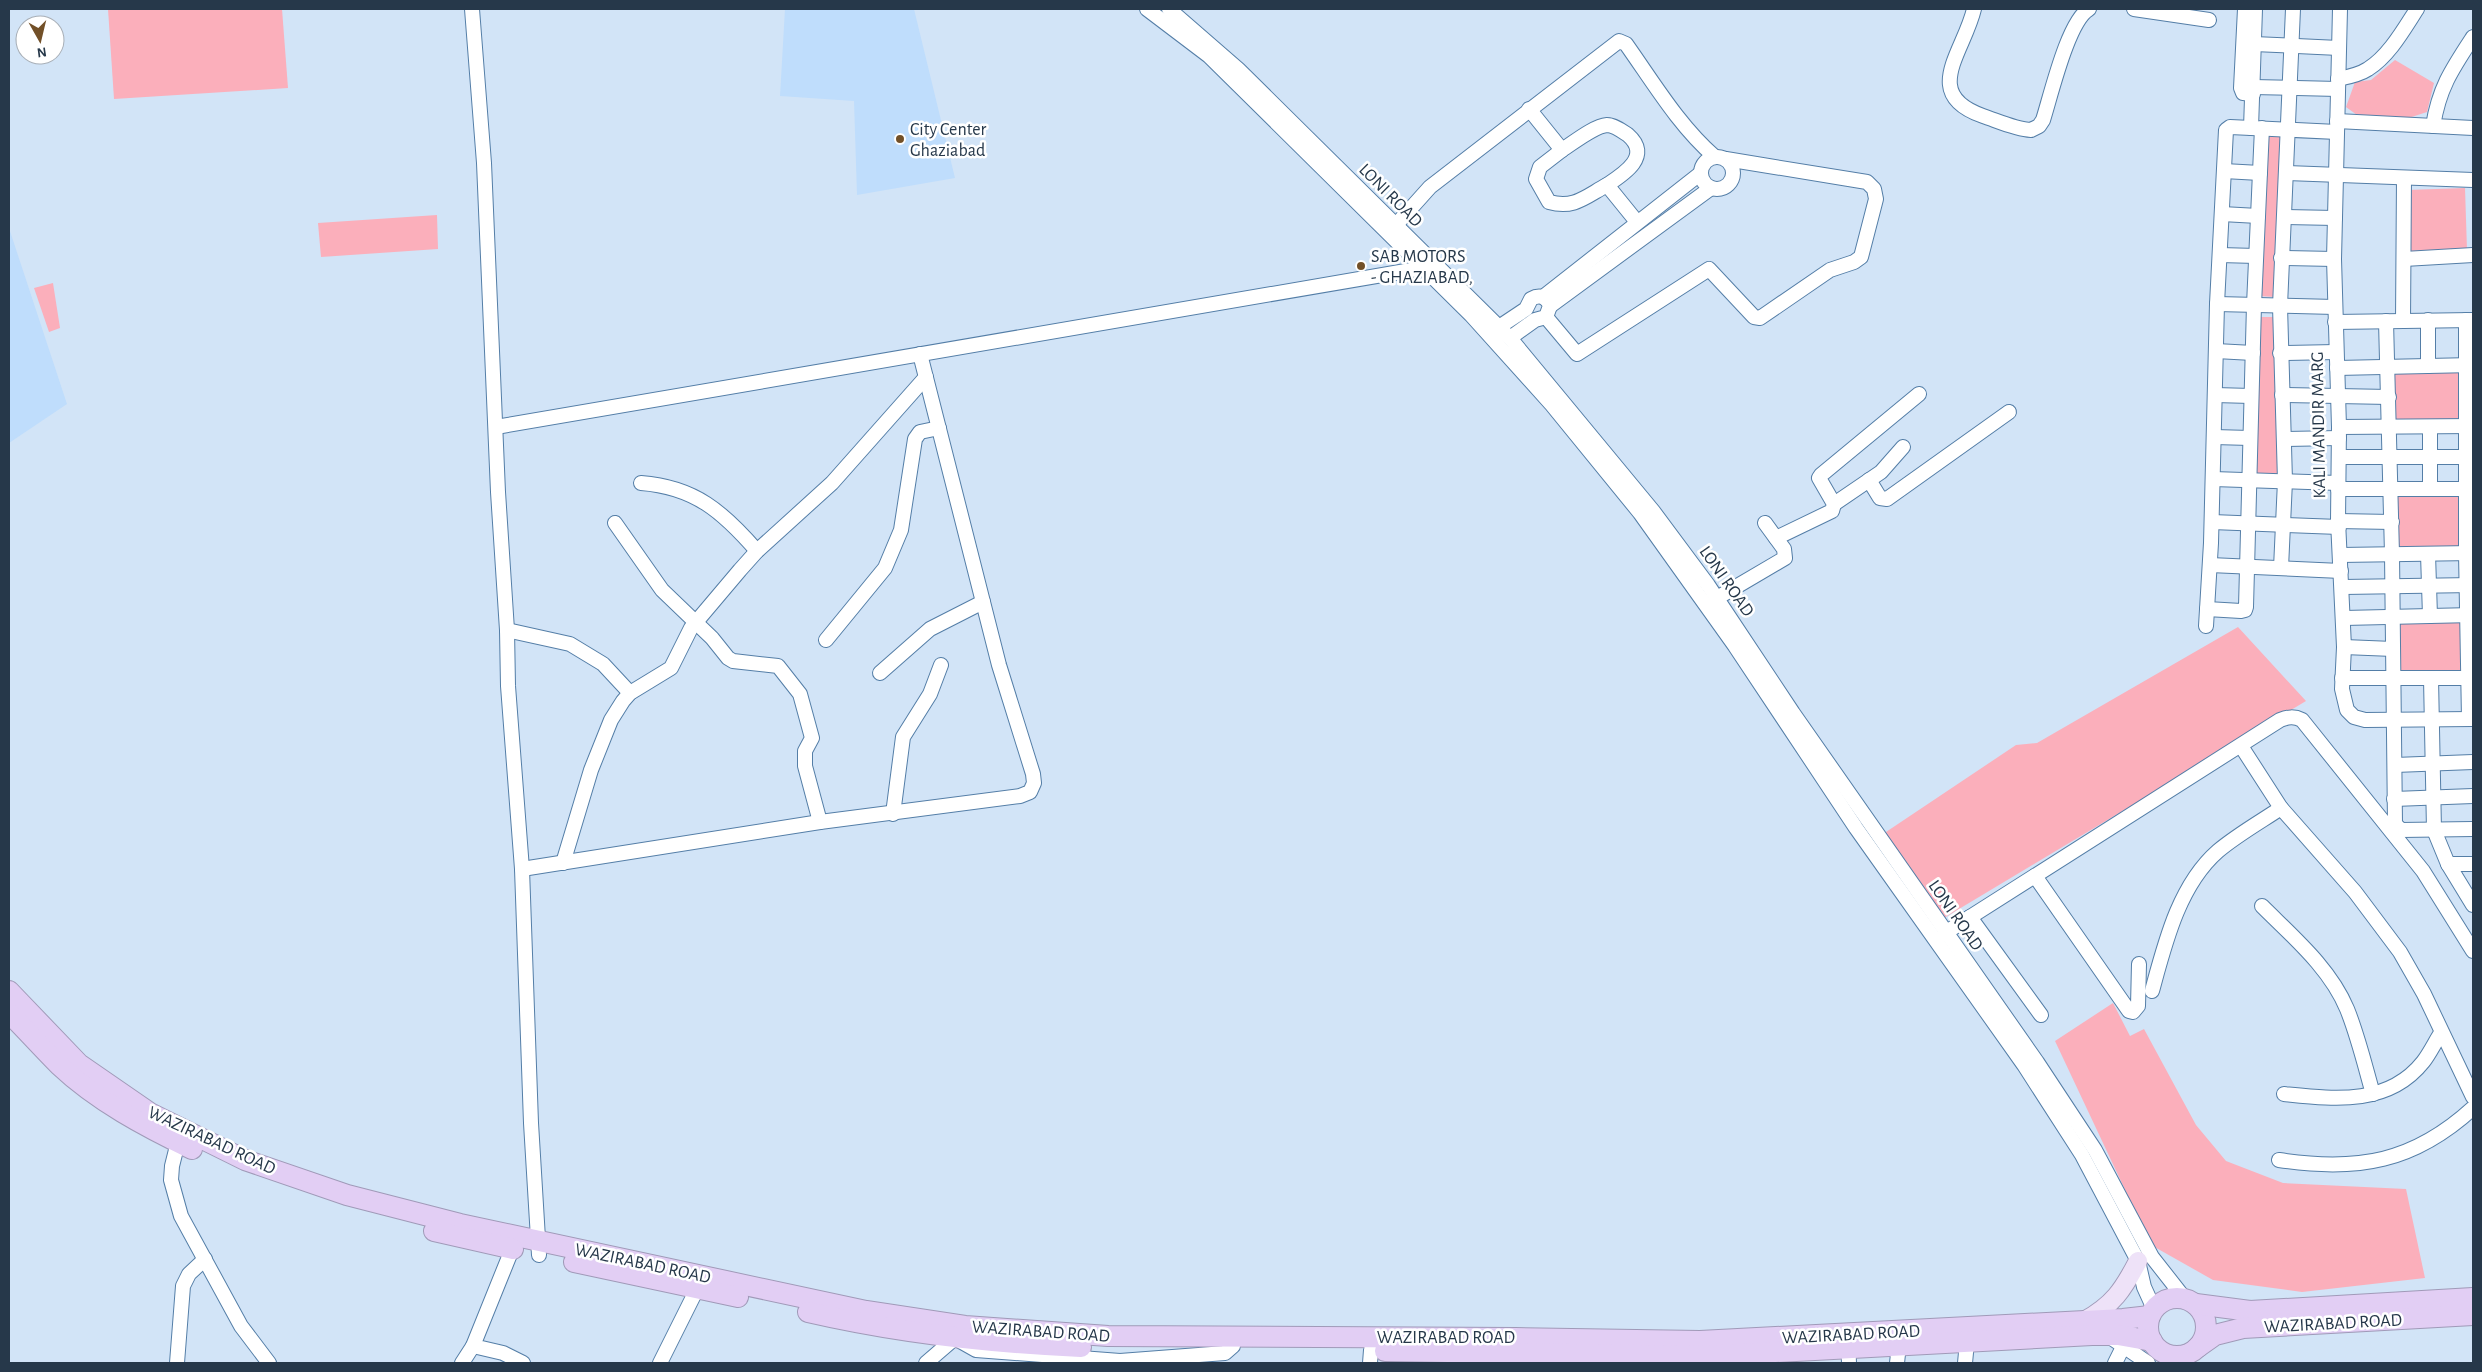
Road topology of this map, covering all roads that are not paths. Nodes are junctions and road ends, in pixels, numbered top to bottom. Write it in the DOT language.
graph roads {
  1 [pos="472,9"];
  2 [pos="1147,9"];
  3 [pos="1169,9"];
  4 [pos="1974,9"];
  5 [pos="2089,9"];
  6 [pos="2134,9"];
  7 [pos="2245,9"];
  8 [pos="2255,9"];
  9 [pos="2294,9"];
  10 [pos="2340,9"];
  11 [pos="2404,9"];
  12 [pos="2417,9"];
  13 [pos="2209,20"];
  14 [pos="2404,29"];
  15 [pos="2473,37"];
  16 [pos="2254,44"];
  17 [pos="2292,46"];
  18 [pos="2339,48"];
  19 [pos="2338,84"];
  20 [pos="2291,88"];
  21 [pos="2253,91"];
  22 [pos="1529,109"];
  23 [pos="1284,122"];
  24 [pos="2337,126"];
  25 [pos="2433,126"];
  26 [pos="2256,128"];
  27 [pos="2473,128"];
  28 [pos="2289,130"];
  29 [pos="1562,150"];
  30 [pos="1721,158"];
  31 [pos="2224,171"];
  32 [pos="1701,173"];
  33 [pos="2260,173"];
  34 [pos="2286,173"];
  35 [pos="2336,176"];
  36 [pos="2404,178"];
  37 [pos="2473,180"];
  38 [pos="1607,185"];
  39 [pos="1711,188"];
  40 [pos="2222,214"];
  41 [pos="2258,216"];
  42 [pos="2284,217"];
  43 [pos="2335,218"];
  44 [pos="1637,222"];
  45 [pos="1395,226"];
  46 [pos="2220,255"];
  47 [pos="2473,255"];
  48 [pos="2256,256"];
  49 [pos="2282,258"];
  50 [pos="2334,259"];
  51 [pos="2404,259"];
  52 [pos="1430,266"];
  53 [pos="2217,304"];
  54 [pos="2254,305"];
  55 [pos="2280,306"];
  56 [pos="2335,307"];
  57 [pos="1540,310"];
  58 [pos="2403,320"];
  59 [pos="2428,320"];
  60 [pos="2470,320"];
  61 [pos="2386,321"];
  62 [pos="2336,322"];
  63 [pos="1498,327"];
  64 [pos="1510,338"];
  65 [pos="2216,351"];
  66 [pos="2336,352"];
  67 [pos="2253,353"];
  68 [pos="2280,353"];
  69 [pos="920,354"];
  70 [pos="2470,365"];
  71 [pos="2388,366"];
  72 [pos="2428,366"];
  73 [pos="2337,368"];
  74 [pos="926,377"];
  75 [pos="1919,394"];
  76 [pos="2215,395"];
  77 [pos="2251,396"];
  78 [pos="2282,396"];
  79 [pos="2338,396"];
  80 [pos="2470,396"];
  81 [pos="2389,397"];
  82 [pos="2008,412"];
  83 [pos="2470,426"];
  84 [pos="496,427"];
  85 [pos="2430,427"];
  86 [pos="939,428"];
  87 [pos="2390,428"];
  88 [pos="2339,432"];
  89 [pos="2214,437"];
  90 [pos="2250,438"];
  91 [pos="2284,439"];
  92 [pos="1903,447"];
  93 [pos="2339,457"];
  94 [pos="2430,457"];
  95 [pos="2470,457"];
  96 [pos="2390,458"];
  97 [pos="2213,479"];
  98 [pos="1869,480"];
  99 [pos="2249,480"];
  100 [pos="2285,481"];
  101 [pos="641,483"];
  102 [pos="2338,486"];
  103 [pos="2391,489"];
  104 [pos="2430,489"];
  105 [pos="2470,489"];
  106 [pos="1834,504"];
  107 [pos="2470,520"];
  108 [pos="2212,522"];
  109 [pos="2392,522"];
  110 [pos="615,523"];
  111 [pos="1765,523"];
  112 [pos="2248,523"];
  113 [pos="2339,524"];
  114 [pos="2283,525"];
  115 [pos="1776,538"];
  116 [pos="757,551"];
  117 [pos="2470,553"];
  118 [pos="2340,554"];
  119 [pos="2392,554"];
  120 [pos="2428,554"];
  121 [pos="2210,565"];
  122 [pos="2246,567"];
  123 [pos="2282,568"];
  124 [pos="2341,571"];
  125 [pos="2470,585"];
  126 [pos="2393,586"];
  127 [pos="2429,586"];
  128 [pos="2343,587"];
  129 [pos="1717,598"];
  130 [pos="983,602"];
  131 [pos="2207,610"];
  132 [pos="2470,615"];
  133 [pos="2430,616"];
  134 [pos="2393,617"];
  135 [pos="2344,618"];
  136 [pos="695,622"];
  137 [pos="2206,626"];
  138 [pos="507,630"];
  139 [pos="826,640"];
  140 [pos="2344,647"];
  141 [pos="2471,647"];
  142 [pos="2393,649"];
  143 [pos="941,666"];
  144 [pos="880,673"];
  145 [pos="2393,677"];
  146 [pos="2342,678"];
  147 [pos="2432,678"];
  148 [pos="2471,678"];
  149 [pos="630,693"];
  150 [pos="2471,719"];
  151 [pos="2393,720"];
  152 [pos="2431,720"];
  153 [pos="2241,746"];
  154 [pos="2473,762"];
  155 [pos="2433,764"];
  156 [pos="2395,765"];
  157 [pos="2473,796"];
  158 [pos="2434,797"];
  159 [pos="2394,799"];
  160 [pos="2281,808"];
  161 [pos="893,814"];
  162 [pos="820,822"];
  163 [pos="2473,829"];
  164 [pos="2434,830"];
  165 [pos="563,863"];
  166 [pos="2448,864"];
  167 [pos="2473,864"];
  168 [pos="522,869"];
  169 [pos="2035,876"];
  170 [pos="2473,905"];
  171 [pos="2262,906"];
  172 [pos="1970,918"];
  173 [pos="1945,933"];
  174 [pos="2473,951"];
  175 [pos="2139,964"];
  176 [pos="9,991"];
  177 [pos="2152,991"];
  178 [pos="9,1013"];
  179 [pos="2041,1015"];
  180 [pos="2441,1033"];
  181 [pos="2038,1076"];
  182 [pos="2284,1094"];
  183 [pos="2373,1094"];
  184 [pos="2473,1097"];
  185 [pos="2473,1108"];
  186 [pos="178,1142"];
  187 [pos="2280,1160"];
  188 [pos="515,1243"];
  189 [pos="538,1248"];
  190 [pos="2140,1255"];
  191 [pos="205,1259"];
  192 [pos="697,1289"];
  193 [pos="2473,1298"];
  194 [pos="2191,1302"];
  195 [pos="2152,1312"];
  196 [pos="2473,1315"];
  197 [pos="2084,1321"];
  198 [pos="955,1331"];
  199 [pos="2115,1341"];
  200 [pos="2152,1341"];
  201 [pos="1967,1342"];
  202 [pos="473,1346"];
  203 [pos="2198,1347"];
  204 [pos="1848,1348"];
  205 [pos="1690,1353"];
  206 [pos="1898,1354"];
  207 [pos="1370,1357"];
  208 [pos="500,1358"];
  209 [pos="1498,1358"];
  210 [pos="1562,1359"];
  211 [pos="1641,1359"];
  212 [pos="177,1363"];
  213 [pos="269,1363"];
  214 [pos="462,1363"];
  215 [pos="524,1363"];
  216 [pos="660,1363"];
  217 [pos="926,1363"];
  218 [pos="1965,1363"];
  219 [pos="2115,1363"];
  220 [pos="2148,1363"];
  1 -- 84 [label="street"];
  2 -- 23 [label="street, LONI ROAD"];
  3 -- 23 [label="street, LONI ROAD"];
  4 -- 5 [label="street"];
  6 -- 13 [label="street"];
  7 -- 21 [label="street"];
  8 -- 16 [label="street"];
  9 -- 17 [label="street"];
  10 -- 18 [label="street, KALI MANDIR MARG"];
  11 -- 14 [label="street"];
  12 -- 14 [label="street"];
  14 -- 19 [label="street"];
  15 -- 25 [label="street"];
  16 -- 17 [label="street"];
  16 -- 21 [label="street"];
  17 -- 18 [label="street"];
  17 -- 20 [label="street"];
  18 -- 19 [label="street, KALI MANDIR MARG"];
  19 -- 20 [label="street"];
  19 -- 24 [label="street, KALI MANDIR MARG"];
  20 -- 21 [label="street"];
  20 -- 28 [label="street"];
  21 -- 26 [label="street"];
  22 -- 29 [label="street"];
  22 -- 30 [label="street"];
  22 -- 45 [label="street"];
  23 -- 45 [label="street, LONI ROAD"];
  23 -- 52 [label="street, LONI ROAD"];
  24 -- 25 [label="street"];
  24 -- 28 [label="street"];
  24 -- 35 [label="street, KALI MANDIR MARG"];
  25 -- 27 [label="street"];
  26 -- 28 [label="street"];
  26 -- 31 [label="street"];
  26 -- 33 [label="street"];
  28 -- 34 [label="street"];
  29 -- 38 [label="street"];
  29 -- 38 [label="street"];
  30 -- 32 [label="street"];
  30 -- 39 [label="street"];
  30 -- 57 [label="street"];
  31 -- 33 [label="street"];
  31 -- 40 [label="street"];
  32 -- 39 [label="street"];
  32 -- 44 [label="street"];
  33 -- 41 [label="street"];
  34 -- 35 [label="street"];
  34 -- 42 [label="street"];
  35 -- 36 [label="street"];
  35 -- 43 [label="street, KALI MANDIR MARG"];
  36 -- 37 [label="street"];
  36 -- 51 [label="street"];
  38 -- 44 [label="street"];
  39 -- 57 [label="street"];
  40 -- 41 [label="street"];
  40 -- 46 [label="street"];
  41 -- 48 [label="street"];
  42 -- 43 [label="street"];
  42 -- 49 [label="street"];
  43 -- 50 [label="street, KALI MANDIR MARG"];
  44 -- 57 [label="street"];
  45 -- 52 [label="street, LONI ROAD"];
  46 -- 48 [label="street"];
  46 -- 53 [label="street"];
  47 -- 51 [label="street"];
  48 -- 54 [label="street"];
  49 -- 50 [label="street"];
  49 -- 55 [label="street"];
  50 -- 56 [label="street, KALI MANDIR MARG"];
  51 -- 58 [label="street"];
  52 -- 63 [label="street, LONI ROAD"];
  52 -- 69 [label="street"];
  52 -- 181 [label="street, LONI ROAD"];
  53 -- 54 [label="street"];
  53 -- 65 [label="street"];
  54 -- 55 [label="street"];
  54 -- 67 [label="street"];
  55 -- 56 [label="street"];
  55 -- 68 [label="street"];
  56 -- 62 [label="street, KALI MANDIR MARG"];
  57 -- 63 [label="street"];
  57 -- 64 [label="street"];
  58 -- 59 [label="street"];
  58 -- 61 [label="street"];
  59 -- 60 [label="street"];
  59 -- 72 [label="street"];
  60 -- 70 [label="street"];
  61 -- 62 [label="street"];
  61 -- 71 [label="street"];
  62 -- 66 [label="street, KALI MANDIR MARG"];
  63 -- 64 [label="street, LONI ROAD"];
  64 -- 129 [label="street, LONI ROAD"];
  65 -- 67 [label="street"];
  65 -- 76 [label="street"];
  66 -- 68 [label="street"];
  66 -- 73 [label="street, KALI MANDIR MARG"];
  67 -- 77 [label="street"];
  68 -- 78 [label="street"];
  69 -- 74 [label="street"];
  69 -- 84 [label="street"];
  70 -- 72 [label="street"];
  70 -- 80 [label="street"];
  71 -- 72 [label="street"];
  71 -- 73 [label="street"];
  71 -- 81 [label="street"];
  73 -- 79 [label="street, KALI MANDIR MARG"];
  74 -- 86 [label="street"];
  74 -- 116 [label="street"];
  75 -- 106 [label="street"];
  76 -- 77 [label="street"];
  76 -- 89 [label="street"];
  77 -- 90 [label="street"];
  78 -- 79 [label="street"];
  78 -- 91 [label="street"];
  79 -- 81 [label="street"];
  79 -- 88 [label="street, KALI MANDIR MARG"];
  80 -- 83 [label="street"];
  81 -- 87 [label="street"];
  82 -- 98 [label="street"];
  83 -- 85 [label="street"];
  83 -- 95 [label="street"];
  84 -- 138 [label="street"];
  85 -- 87 [label="street"];
  85 -- 94 [label="street"];
  86 -- 130 [label="street"];
  86 -- 139 [label="street"];
  87 -- 88 [label="street"];
  87 -- 96 [label="street"];
  88 -- 91 [label="street"];
  88 -- 93 [label="street, KALI MANDIR MARG"];
  89 -- 90 [label="street"];
  89 -- 97 [label="street"];
  90 -- 99 [label="street"];
  91 -- 100 [label="street"];
  92 -- 98 [label="street"];
  93 -- 96 [label="street"];
  93 -- 102 [label="street, KALI MANDIR MARG"];
  94 -- 95 [label="street"];
  94 -- 96 [label="street"];
  94 -- 104 [label="street"];
  95 -- 105 [label="street"];
  96 -- 103 [label="street"];
  97 -- 99 [label="street"];
  97 -- 108 [label="street"];
  98 -- 106 [label="street"];
  99 -- 100 [label="street"];
  99 -- 112 [label="street"];
  100 -- 102 [label="street"];
  100 -- 114 [label="street"];
  101 -- 116 [label="street"];
  102 -- 103 [label="street"];
  102 -- 113 [label="street, KALI MANDIR MARG"];
  103 -- 104 [label="street"];
  103 -- 109 [label="street"];
  104 -- 105 [label="street"];
  105 -- 107 [label="street"];
  106 -- 115 [label="street"];
  107 -- 117 [label="street"];
  108 -- 112 [label="street"];
  108 -- 121 [label="street"];
  109 -- 113 [label="street"];
  109 -- 119 [label="street"];
  110 -- 136 [label="street"];
  111 -- 115 [label="street"];
  112 -- 114 [label="street"];
  112 -- 122 [label="street"];
  113 -- 114 [label="street"];
  113 -- 118 [label="street, KALI MANDIR MARG"];
  114 -- 123 [label="street"];
  115 -- 129 [label="street"];
  116 -- 136 [label="street"];
  117 -- 120 [label="street"];
  117 -- 125 [label="street"];
  118 -- 119 [label="street"];
  118 -- 124 [label="street, KALI MANDIR MARG"];
  119 -- 120 [label="street"];
  119 -- 126 [label="street"];
  120 -- 127 [label="street"];
  121 -- 122 [label="street"];
  121 -- 131 [label="street"];
  122 -- 123 [label="street"];
  122 -- 131 [label="street"];
  123 -- 124 [label="street"];
  124 -- 128 [label="street, KALI MANDIR MARG"];
  125 -- 127 [label="street"];
  125 -- 132 [label="street"];
  126 -- 127 [label="street"];
  126 -- 128 [label="street"];
  126 -- 134 [label="street"];
  127 -- 133 [label="street"];
  128 -- 135 [label="street, KALI MANDIR MARG"];
  129 -- 173 [label="street, LONI ROAD"];
  130 -- 144 [label="street"];
  130 -- 161 [label="street"];
  131 -- 137 [label="street"];
  132 -- 133 [label="street"];
  132 -- 141 [label="street"];
  133 -- 134 [label="street"];
  134 -- 135 [label="street"];
  134 -- 142 [label="street"];
  135 -- 140 [label="street, KALI MANDIR MARG"];
  136 -- 149 [label="street"];
  136 -- 162 [label="street"];
  138 -- 149 [label="street"];
  138 -- 168 [label="street"];
  140 -- 142 [label="street"];
  140 -- 146 [label="street, KALI MANDIR MARG"];
  141 -- 148 [label="street"];
  142 -- 145 [label="street"];
  143 -- 161 [label="street"];
  145 -- 146 [label="street"];
  145 -- 147 [label="street"];
  145 -- 151 [label="street"];
  146 -- 151 [label="street, KALI MANDIR MARG"];
  147 -- 148 [label="street"];
  147 -- 152 [label="street"];
  148 -- 150 [label="street"];
  149 -- 165 [label="street"];
  150 -- 152 [label="street, KALI MANDIR MARG"];
  151 -- 152 [label="street, KALI MANDIR MARG"];
  151 -- 156 [label="street"];
  152 -- 155 [label="street"];
  153 -- 160 [label="street"];
  153 -- 169 [label="street"];
  153 -- 174 [label="street"];
  154 -- 155 [label="street"];
  155 -- 156 [label="street"];
  155 -- 158 [label="street"];
  156 -- 159 [label="street"];
  157 -- 158 [label="street"];
  158 -- 159 [label="street"];
  158 -- 164 [label="street"];
  159 -- 164 [label="street"];
  160 -- 177 [label="street"];
  160 -- 180 [label="street"];
  161 -- 162 [label="street"];
  162 -- 165 [label="street"];
  163 -- 164 [label="street"];
  164 -- 166 [label="street"];
  165 -- 168 [label="street"];
  166 -- 167 [label="street"];
  166 -- 170 [label="street"];
  168 -- 189 [label="street"];
  169 -- 172 [label="street"];
  169 -- 175 [label="street"];
  171 -- 183 [label="street"];
  172 -- 173 [label="street"];
  172 -- 179 [label="street"];
  173 -- 181 [label="street, LONI ROAD"];
  176 -- 188 [label="highway, WAZIRABAD ROAD"];
  178 -- 186 [label="highway, WAZIRABAD ROAD"];
  180 -- 183 [label="street"];
  180 -- 184 [label="street"];
  181 -- 190 [label="street, LONI ROAD"];
  181 -- 190 [label="street, LONI ROAD"];
  182 -- 183 [label="street"];
  185 -- 187 [label="street"];
  186 -- 188 [label="highway, WAZIRABAD ROAD"];
  186 -- 191 [label="street"];
  188 -- 189 [label="highway, WAZIRABAD ROAD"];
  188 -- 202 [label="street"];
  189 -- 192 [label="highway, WAZIRABAD ROAD"];
  189 -- 198 [label="highway, WAZIRABAD ROAD"];
  190 -- 194 [label="street"];
  190 -- 195 [label="street"];
  190 -- 197 [label="main road"];
  191 -- 212 [label="street"];
  191 -- 213 [label="street"];
  192 -- 198 [label="highway, WAZIRABAD ROAD"];
  192 -- 216 [label="street"];
  193 -- 194 [label="highway, WAZIRABAD ROAD"];
  194 -- 195 [label="highway"];
  194 -- 203 [label="highway"];
  195 -- 197 [label="highway, WAZIRABAD ROAD"];
  195 -- 200 [label="highway"];
  196 -- 203 [label="highway, WAZIRABAD ROAD"];
  197 -- 204 [label="highway, WAZIRABAD ROAD"];
  198 -- 205 [label="highway, WAZIRABAD ROAD"];
  198 -- 207 [label="highway, WAZIRABAD ROAD"];
  198 -- 217 [label="street"];
  199 -- 200 [label="highway, WAZIRABAD ROAD"];
  199 -- 201 [label="highway, WAZIRABAD ROAD"];
  199 -- 219 [label="street"];
  199 -- 220 [label="street"];
  200 -- 203 [label="highway"];
  201 -- 206 [label="highway, WAZIRABAD ROAD"];
  201 -- 218 [label="street"];
  202 -- 208 [label="street"];
  202 -- 214 [label="street"];
  204 -- 205 [label="highway, WAZIRABAD ROAD"];
  204 -- 206 [label="highway, WAZIRABAD ROAD"];
  205 -- 211 [label="highway, WAZIRABAD ROAD"];
  207 -- 209 [label="highway, WAZIRABAD ROAD"];
  208 -- 215 [label="street"];
  209 -- 210 [label="highway, WAZIRABAD ROAD"];
  210 -- 211 [label="highway, WAZIRABAD ROAD"];
}
